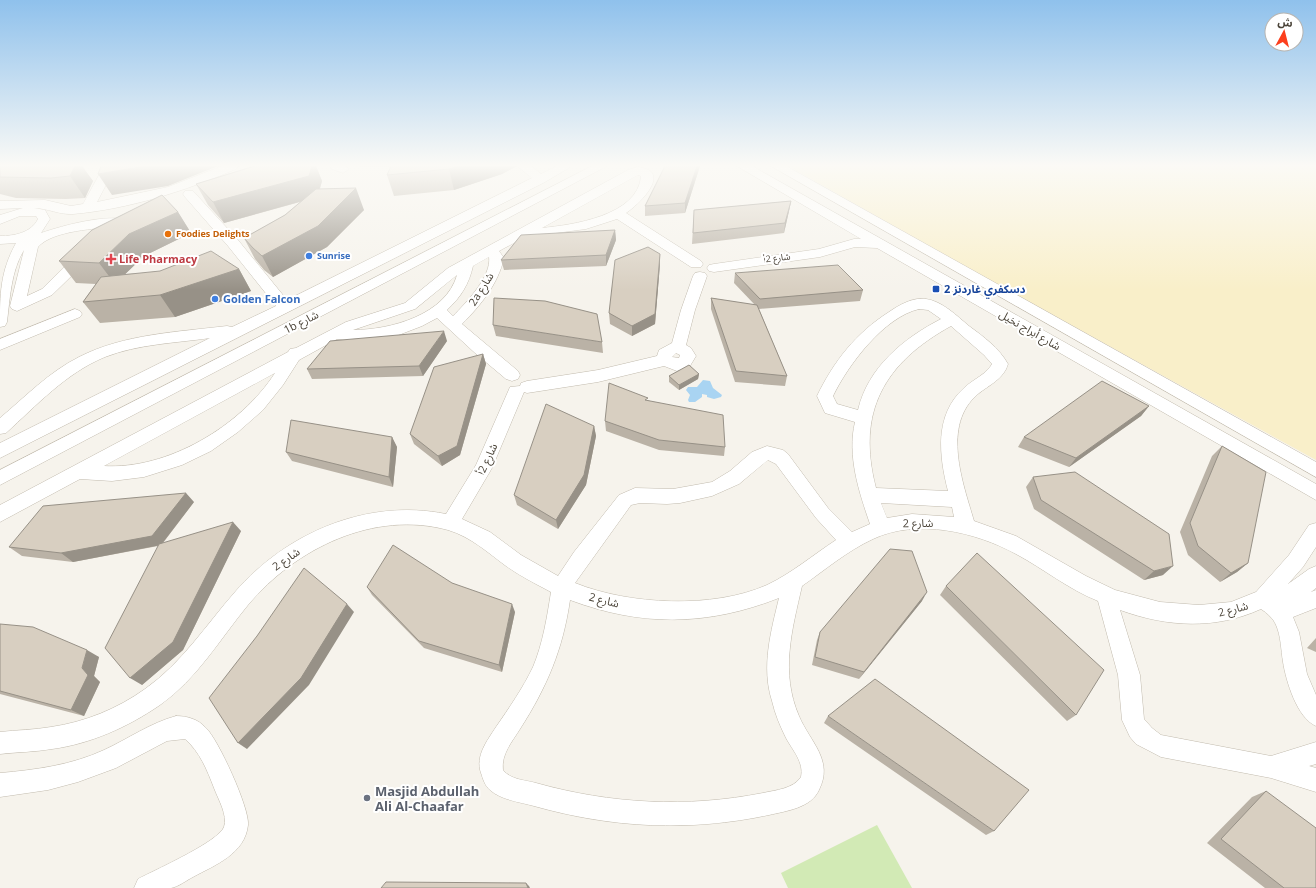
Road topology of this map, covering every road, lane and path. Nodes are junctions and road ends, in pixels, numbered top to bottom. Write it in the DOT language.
graph roads {
  1 [pos="1,207"];
  2 [pos="53,207"];
  3 [pos="92,207"];
  4 [pos="109,207"];
  5 [pos="138,207"];
  6 [pos="144,207"];
  7 [pos="201,207"];
  8 [pos="484,207"];
  9 [pos="522,207"];
  10 [pos="569,207"];
  11 [pos="625,207"];
  12 [pos="816,207"];
  13 [pos="850,207"];
  14 [pos="135,210"];
  15 [pos="90,213"];
  16 [pos="14,214"];
  17 [pos="618,214"];
  18 [pos="43,216"];
  19 [pos="74,216"];
  20 [pos="0,220"];
  21 [pos="843,223"];
  22 [pos="35,231"];
  23 [pos="523,233"];
  24 [pos="0,240"];
  25 [pos="0,244"];
  26 [pos="881,245"];
  27 [pos="839,247"];
  28 [pos="492,250"];
  29 [pos="376,262"];
  30 [pos="467,263"];
  31 [pos="6,269"];
  32 [pos="698,270"];
  33 [pos="392,275"];
  34 [pos="2,296"];
  35 [pos="17,306"];
  36 [pos="285,307"];
  37 [pos="438,310"];
  38 [pos="0,317"];
  39 [pos="950,320"];
  40 [pos="453,324"];
  41 [pos="291,327"];
  42 [pos="241,330"];
  43 [pos="335,333"];
  44 [pos="0,339"];
  45 [pos="0,345"];
  46 [pos="302,350"];
  47 [pos="518,384"];
  48 [pos="23,409"];
  49 [pos="0,413"];
  50 [pos="864,418"];
  51 [pos="0,428"];
  52 [pos="0,451"];
  53 [pos="1316,470"];
  54 [pos="79,472"];
  55 [pos="0,478"];
  56 [pos="1316,493"];
  57 [pos="869,495"];
  58 [pos="960,500"];
  59 [pos="0,514"];
  60 [pos="450,523"];
  61 [pos="881,527"];
  62 [pos="966,527"];
  63 [pos="1316,531"];
  64 [pos="848,541"];
  65 [pos="1316,574"];
  66 [pos="793,581"];
  67 [pos="562,587"];
  68 [pos="1106,596"];
  69 [pos="1263,599"];
  70 [pos="1316,599"];
  71 [pos="1280,612"];
  72 [pos="1316,715"];
  73 [pos="0,743"];
  74 [pos="1316,753"];
  75 [pos="1271,767"];
  76 [pos="1316,780"];
  77 [pos="0,785"];
  78 [pos="147,888"];
  1 -- 16 [label="street"];
  2 -- 19 [label="street"];
  3 -- 15 [label="street"];
  4 -- 15 [label="street"];
  5 -- 14 [label="street"];
  6 -- 14 [label="street"];
  7 -- 36 [label="street"];
  8 -- 29 [label="street, 1b شارع"];
  9 -- 33 [label="street, 1b شارع"];
  10 -- 23 [label="street"];
  11 -- 17 [label="street"];
  12 -- 21 [label="street, شارع أبراج نخيل"];
  13 -- 53 [label="street, شارع أبراج نخيل"];
  14 -- 15 [label="street"];
  15 -- 19 [label="street"];
  16 -- 18 [label="street"];
  16 -- 20 [label="street"];
  17 -- 23 [label="street"];
  17 -- 32 [label="street"];
  18 -- 19 [label="street"];
  18 -- 22 [label="street"];
  19 -- 22 [label="street"];
  21 -- 26 [label="street, شارع أبراج نخيل"];
  21 -- 27 [label="street"];
  22 -- 24 [label="street"];
  22 -- 31 [label="street"];
  23 -- 28 [label="street"];
  25 -- 31 [label="street"];
  26 -- 27 [label="street, شارع 2أ"];
  26 -- 56 [label="street, شارع أبراج نخيل"];
  27 -- 32 [label="street, شارع 2أ"];
  28 -- 30 [label="street"];
  28 -- 40 [label="street, 2a شارع"];
  29 -- 33 [label="street"];
  29 -- 36 [label="street, 1b شارع"];
  30 -- 37 [label="street"];
  30 -- 43 [label="street"];
  31 -- 34 [label="street"];
  32 -- 47 [label="street"];
  33 -- 41 [label="street, 1b شارع"];
  34 -- 38 [label="street"];
  35 -- 35 [label="street"];
  35 -- 38 [label="street"];
  36 -- 42 [label="street, 1b شارع"];
  37 -- 40 [label="street"];
  37 -- 43 [label="street"];
  39 -- 50 [label="street"];
  39 -- 50 [label="street"];
  39 -- 58 [label="street"];
  40 -- 47 [label="street"];
  41 -- 46 [label="street"];
  41 -- 55 [label="street, 1b شارع"];
  42 -- 48 [label="street"];
  42 -- 52 [label="street, 1b شارع"];
  43 -- 46 [label="street"];
  44 -- 45 [label="street"];
  46 -- 54 [label="street"];
  46 -- 54 [label="street"];
  47 -- 60 [label="street, شارع 2أ"];
  48 -- 49 [label="street"];
  48 -- 51 [label="street"];
  50 -- 57 [label="street"];
  54 -- 59 [label="street"];
  57 -- 58 [label="street"];
  57 -- 61 [label="street"];
  58 -- 62 [label="street"];
  60 -- 67 [label="street, شارع 2"];
  60 -- 73 [label="street, شارع 2"];
  61 -- 62 [label="street, شارع 2"];
  61 -- 64 [label="street, شارع 2"];
  62 -- 68 [label="street, شارع 2"];
  63 -- 69 [label="street, شارع 2"];
  64 -- 66 [label="street, شارع 2"];
  64 -- 67 [label="street"];
  65 -- 69 [label="street, شارع 2"];
  66 -- 67 [label="street, شارع 2"];
  66 -- 67 [label="street"];
  68 -- 69 [label="street, شارع 2"];
  68 -- 75 [label="street"];
  69 -- 71 [label="street"];
  70 -- 71 [label="street"];
  71 -- 72 [label="street"];
  74 -- 75 [label="street"];
  75 -- 76 [label="street"];
  77 -- 78 [label="street"];
}
